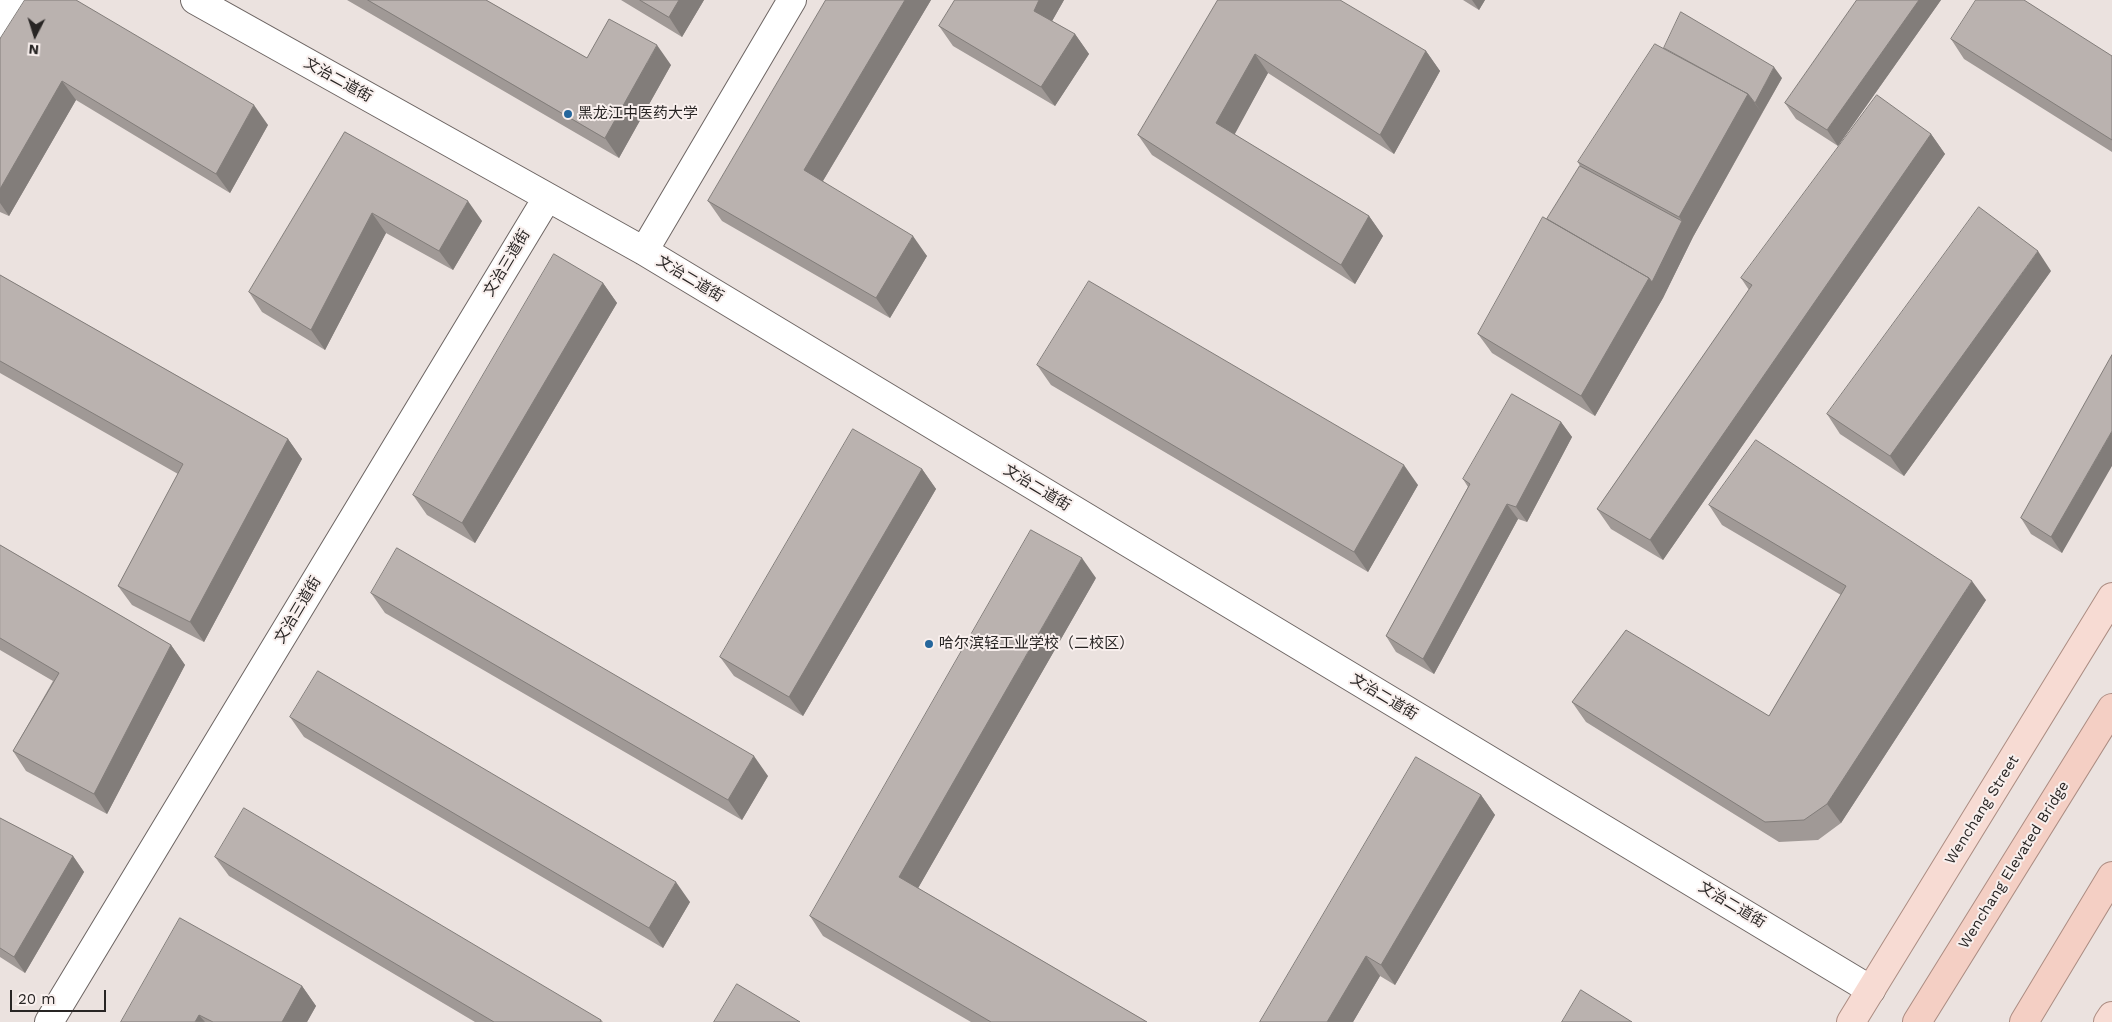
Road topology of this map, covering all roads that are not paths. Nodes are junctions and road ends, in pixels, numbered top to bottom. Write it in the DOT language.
graph roads {
  1 [pos="15,0"];
  2 [pos="195,0"];
  3 [pos="792,0"];
  4 [pos="0,25"];
  5 [pos="547,198"];
  6 [pos="644,251"];
  7 [pos="2112,597"];
  8 [pos="2112,619"];
  9 [pos="2080,651"];
  10 [pos="2112,708"];
  11 [pos="2112,876"];
  12 [pos="1871,990"];
  13 [pos="2112,1016"];
  14 [pos="48,1022"];
  15 [pos="1851,1022"];
  16 [pos="1917,1022"];
  17 [pos="2024,1022"];
  18 [pos="2108,1022"];
  1 -- 4 [label="street"];
  2 -- 5 [label="street, 文治二道街"];
  3 -- 6 [label="street"];
  5 -- 6 [label="street, 文治二道街"];
  5 -- 14 [label="street, 文治三道街"];
  6 -- 12 [label="street, 文治二道街"];
  7 -- 9 [label="main road, Wenchang Street"];
  8 -- 9 [label="main road"];
  9 -- 12 [label="main road, Wenchang Street"];
  10 -- 16 [label="highway, Wenchang Elevated Bridge"];
  11 -- 17 [label="highway"];
  12 -- 15 [label="main road, Wenchang Street"];
  13 -- 18 [label="main road"];
}
